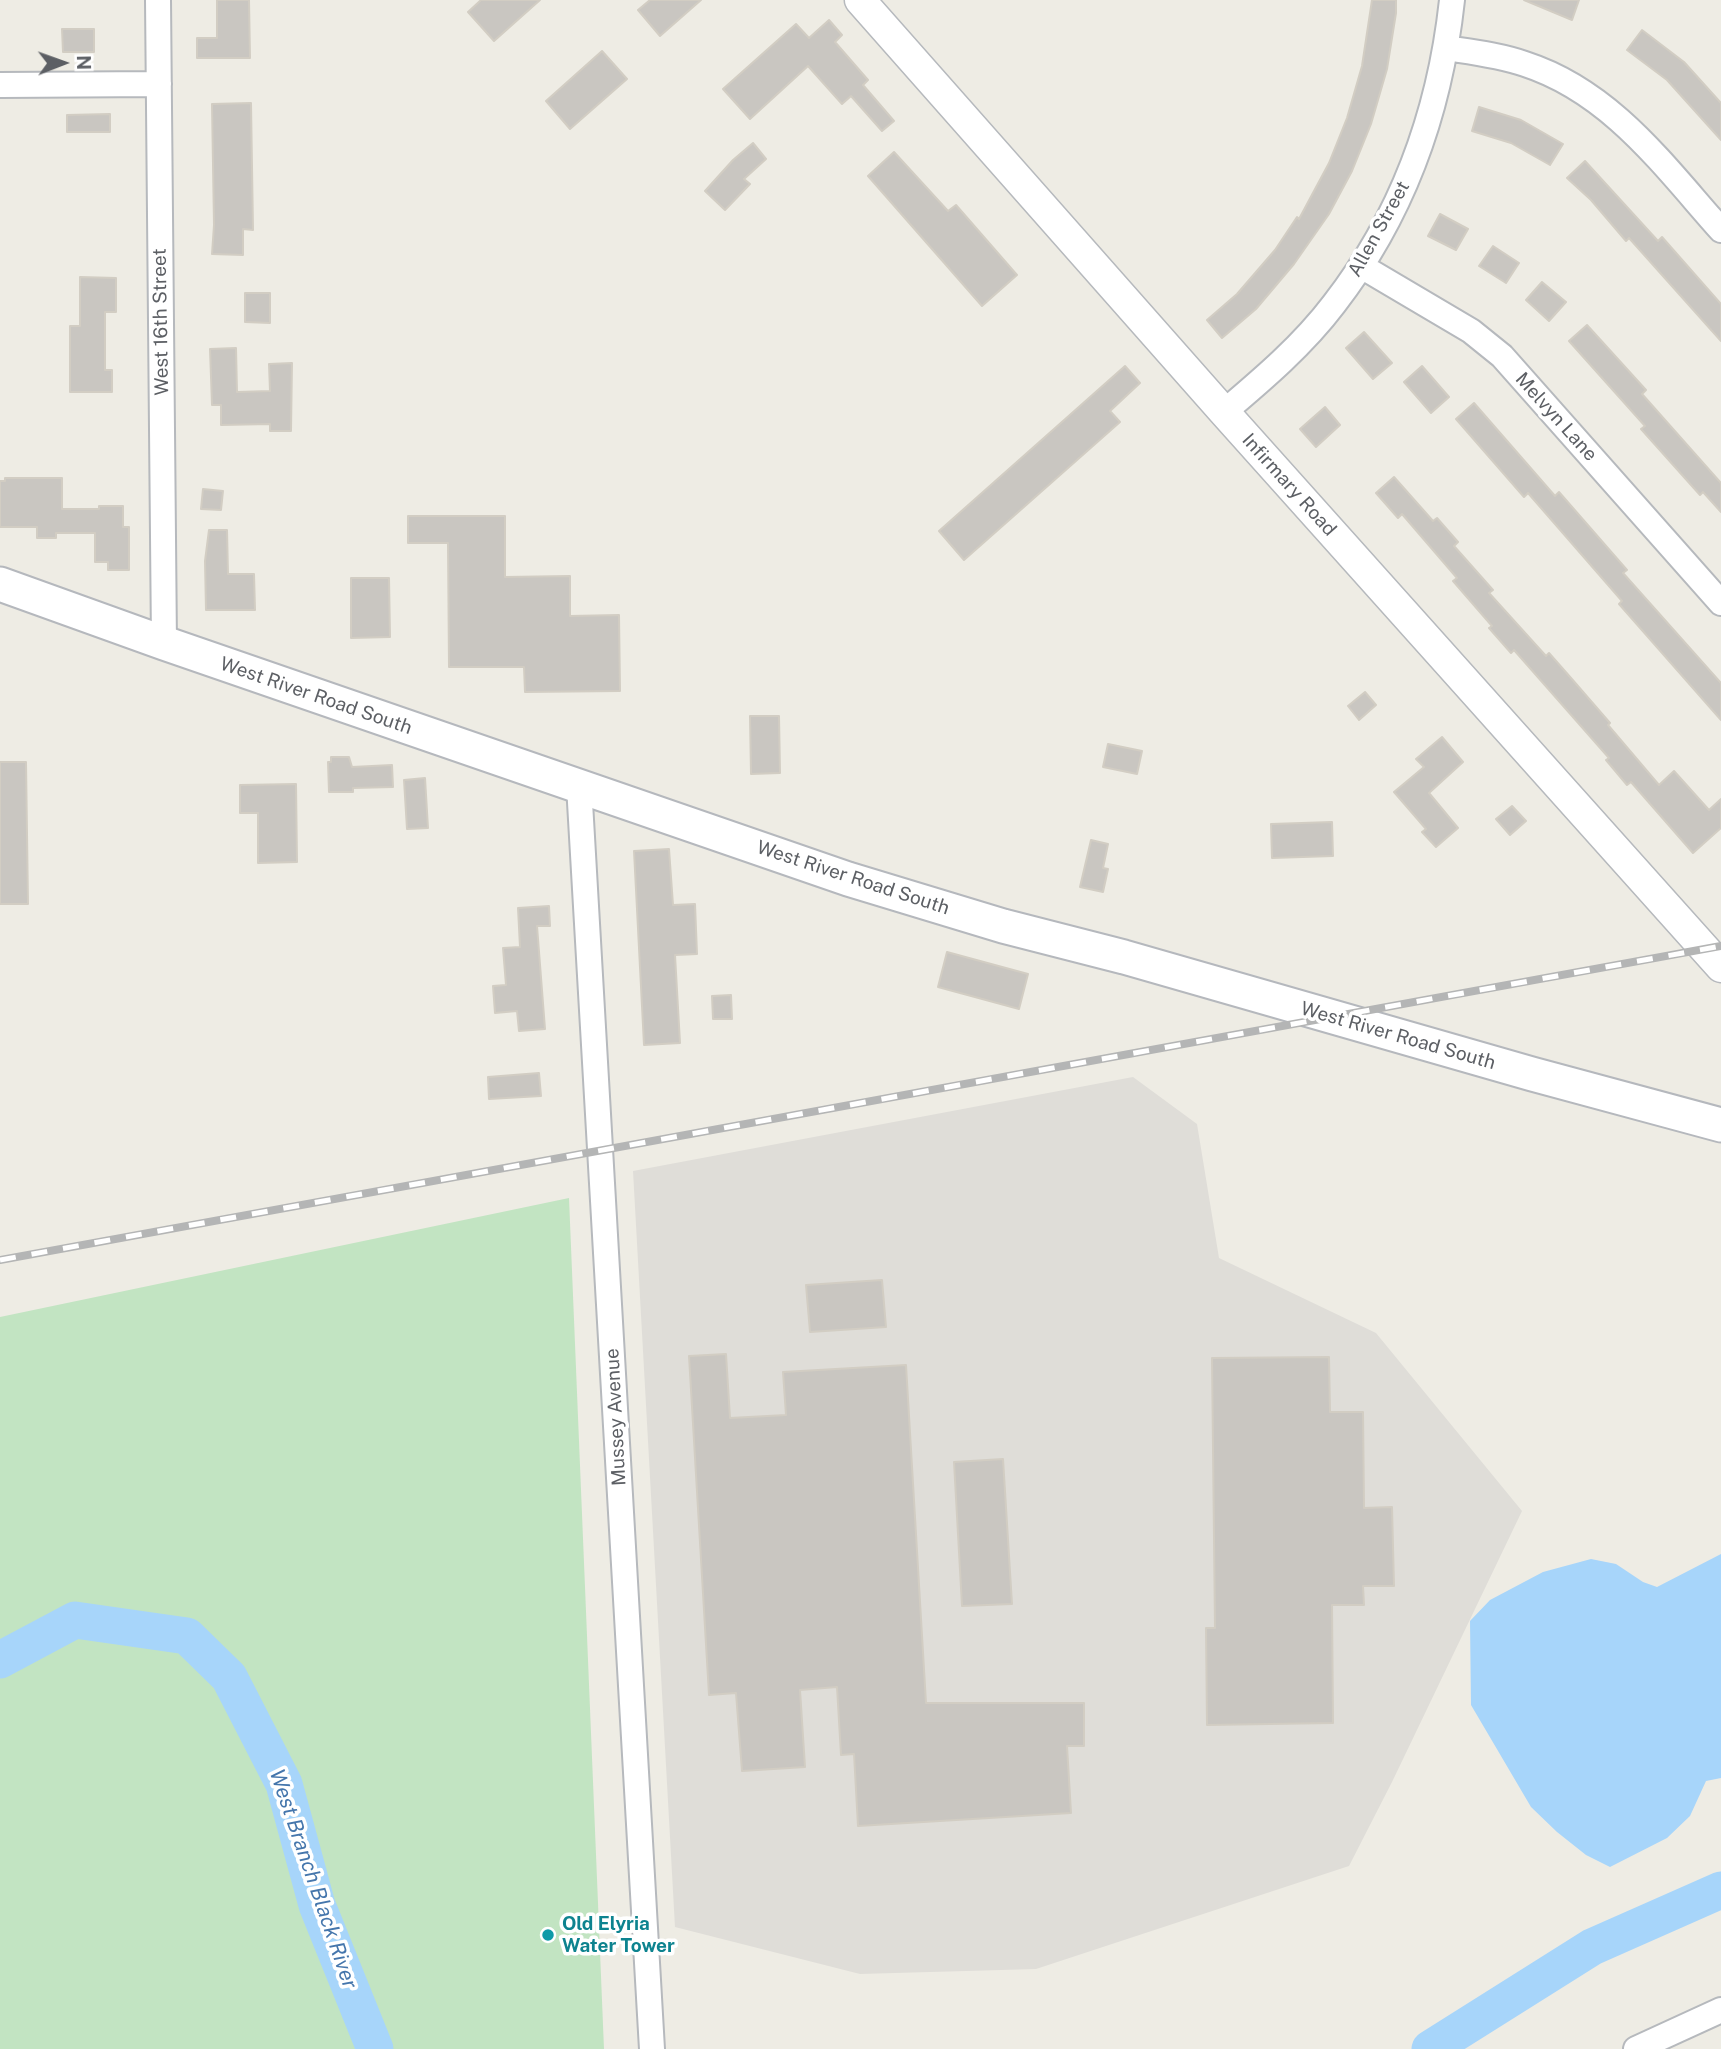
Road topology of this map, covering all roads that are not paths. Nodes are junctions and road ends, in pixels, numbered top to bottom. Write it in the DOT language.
graph roads {
  1 [pos="158,0"];
  2 [pos="860,0"];
  3 [pos="1451,0"];
  4 [pos="1446,48"];
  5 [pos="159,84"];
  6 [pos="0,85"];
  7 [pos="1721,230"];
  8 [pos="1362,266"];
  9 [pos="1224,412"];
  10 [pos="0,584"];
  11 [pos="1721,603"];
  12 [pos="164,643"];
  13 [pos="579,785"];
  14 [pos="1721,967"];
  15 [pos="1721,1125"];
  16 [pos="1721,2010"];
  17 [pos="652,2049"];
  18 [pos="1636,2049"];
  1 -- 5 [label="street, West 16th Street"];
  2 -- 9 [label="street, Infirmary Road"];
  3 -- 4 [label="street, Allen Street"];
  4 -- 7 [label="street"];
  4 -- 8 [label="street, Allen Street"];
  5 -- 6 [label="street"];
  5 -- 12 [label="street, West 16th Street"];
  8 -- 9 [label="street, Allen Street"];
  8 -- 11 [label="street, Melvyn Lane"];
  9 -- 14 [label="street, Infirmary Road"];
  10 -- 12 [label="main road, West River Road South"];
  12 -- 13 [label="main road, West River Road South"];
  13 -- 15 [label="main road, West River Road South"];
  13 -- 17 [label="street, Mussey Avenue"];
  16 -- 18 [label="street"];
}
